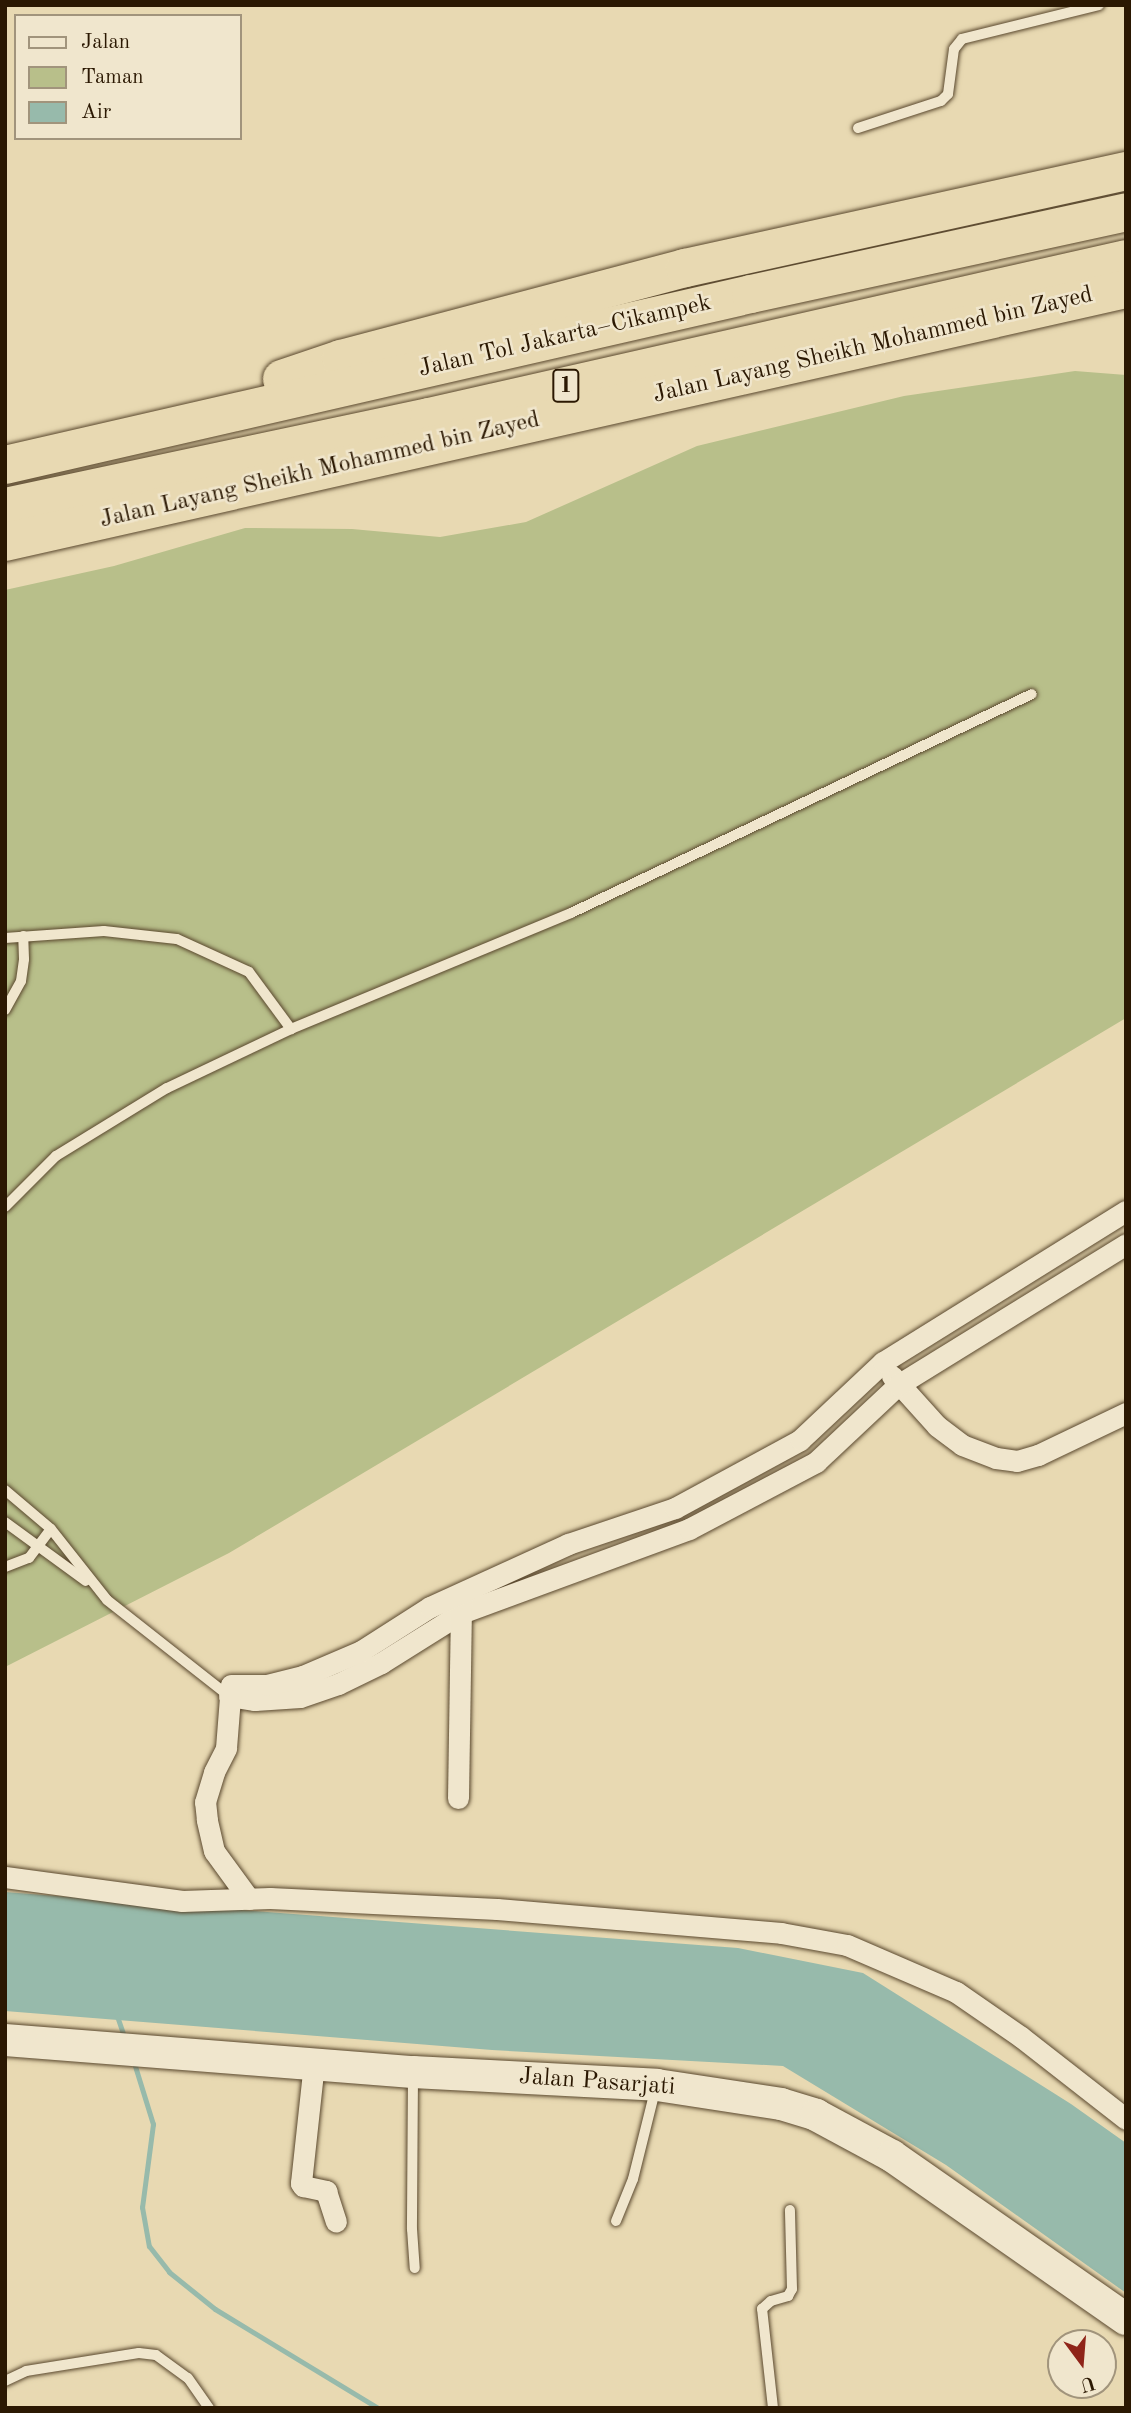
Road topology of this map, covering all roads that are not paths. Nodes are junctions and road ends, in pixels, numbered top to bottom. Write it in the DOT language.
graph roads {
  1 [pos="1099,5"];
  2 [pos="858,128"];
  3 [pos="1126,171"];
  4 [pos="1126,212"];
  5 [pos="1126,259"];
  6 [pos="1126,289"];
  7 [pos="82,448"];
  8 [pos="5,465"];
  9 [pos="5,507"];
  10 [pos="5,542"];
  11 [pos="1032,694"];
  12 [pos="23,936"];
  13 [pos="5,938"];
  14 [pos="5,1010"];
  15 [pos="291,1029"];
  16 [pos="5,1207"];
  17 [pos="1126,1211"];
  18 [pos="1126,1244"];
  19 [pos="883,1363"];
  20 [pos="898,1385"];
  21 [pos="1120,1420"];
  22 [pos="5,1490"];
  23 [pos="5,1522"];
  24 [pos="51,1528"];
  25 [pos="38,1547"];
  26 [pos="5,1567"];
  27 [pos="94,1586"];
  28 [pos="461,1603"];
  29 [pos="227,1689"];
  30 [pos="458,1798"];
  31 [pos="5,1877"];
  32 [pos="249,1899"];
  33 [pos="5,2040"];
  34 [pos="314,2063"];
  35 [pos="413,2072"];
  36 [pos="657,2085"];
  37 [pos="1126,2119"];
  38 [pos="790,2210"];
  39 [pos="335,2221"];
  40 [pos="616,2221"];
  41 [pos="415,2268"];
  42 [pos="1126,2319"];
  43 [pos="5,2381"];
  44 [pos="209,2408"];
  45 [pos="773,2408"];
  1 -- 2 [label="lane"];
  3 -- 7 [label="highway, 1"];
  4 -- 7 [label="highway, Jalan Tol Jakarta–Cikampek / 1"];
  5 -- 9 [label="highway, Jalan Tol Jakarta–Cikampek / 1"];
  6 -- 10 [label="highway, Jalan Layang Sheikh Mohammed bin Zayed / 1"];
  7 -- 8 [label="highway, Jalan Tol Jakarta–Cikampek / 1"];
  11 -- 15 [label="lane"];
  12 -- 13 [label="lane"];
  12 -- 14 [label="lane"];
  12 -- 15 [label="lane"];
  15 -- 16 [label="lane"];
  17 -- 19 [label="street"];
  18 -- 20 [label="street"];
  19 -- 20 [label="street"];
  19 -- 28 [label="street"];
  20 -- 21 [label="street"];
  20 -- 28 [label="street"];
  22 -- 24 [label="lane"];
  23 -- 25 [label="lane"];
  24 -- 25 [label="lane"];
  24 -- 27 [label="lane"];
  25 -- 26 [label="lane"];
  25 -- 27 [label="lane"];
  27 -- 29 [label="lane"];
  28 -- 29 [label="street"];
  28 -- 30 [label="street"];
  29 -- 32 [label="street"];
  31 -- 32 [label="street"];
  32 -- 37 [label="street"];
  33 -- 34 [label="main road, Jalan Pasarjati"];
  34 -- 35 [label="main road, Jalan Pasarjati"];
  34 -- 39 [label="street"];
  35 -- 36 [label="main road, Jalan Pasarjati"];
  35 -- 41 [label="lane"];
  36 -- 40 [label="lane"];
  36 -- 42 [label="main road, Jalan Pasarjati"];
  38 -- 45 [label="lane"];
  43 -- 44 [label="lane"];
}
